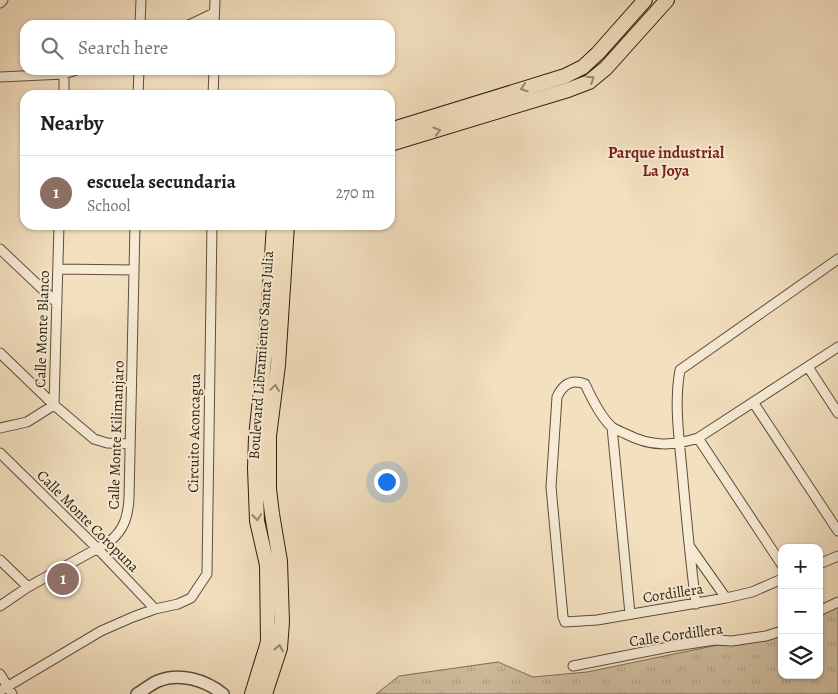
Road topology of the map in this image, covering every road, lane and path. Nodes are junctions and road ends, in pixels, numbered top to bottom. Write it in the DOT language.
graph roads {
  1 [pos="3,0"];
  2 [pos="141,0"];
  3 [pos="215,0"];
  4 [pos="645,0"];
  5 [pos="667,0"];
  6 [pos="0,3"];
  7 [pos="214,12"];
  8 [pos="140,20"];
  9 [pos="199,20"];
  10 [pos="214,20"];
  11 [pos="43,75"];
  12 [pos="64,75"];
  13 [pos="139,75"];
  14 [pos="214,75"];
  15 [pos="0,77"];
  16 [pos="64,90"];
  17 [pos="138,90"];
  18 [pos="213,90"];
  19 [pos="395,128"];
  20 [pos="395,142"];
  21 [pos="59,230"];
  22 [pos="135,230"];
  23 [pos="212,230"];
  24 [pos="274,230"];
  25 [pos="287,230"];
  26 [pos="0,248"];
  27 [pos="838,259"];
  28 [pos="58,270"];
  29 [pos="134,270"];
  30 [pos="56,303"];
  31 [pos="838,347"];
  32 [pos="0,353"];
  33 [pos="808,367"];
  34 [pos="753,402"];
  35 [pos="54,405"];
  36 [pos="838,413"];
  37 [pos="612,427"];
  38 [pos="0,428"];
  39 [pos="698,438"];
  40 [pos="130,444"];
  41 [pos="680,444"];
  42 [pos="0,453"];
  43 [pos="838,531"];
  44 [pos="689,545"];
  45 [pos="98,549"];
  46 [pos="838,556"];
  47 [pos="778,559"];
  48 [pos="0,560"];
  49 [pos="823,562"];
  50 [pos="778,581"];
  51 [pos="28,587"];
  52 [pos="726,598"];
  53 [pos="838,602"];
  54 [pos="696,604"];
  55 [pos="0,606"];
  56 [pos="155,609"];
  57 [pos="823,609"];
  58 [pos="630,614"];
  59 [pos="778,632"];
  60 [pos="573,666"];
  61 [pos="0,674"];
  62 [pos="7,691"];
  63 [pos="138,694"];
  64 [pos="223,694"];
  65 [pos="252,694"];
  66 [pos="265,694"];
  1 -- 6 [label="street"];
  2 -- 8 [label="street"];
  3 -- 7 [label="street"];
  4 -- 19 [label="main road, one-way"];
  20 -- 5 [label="main road, one-way"];
  7 -- 9 [label="street"];
  7 -- 10 [label="street"];
  11 -- 15 [label="street"];
  12 -- 16 [label="street"];
  13 -- 17 [label="street"];
  14 -- 18 [label="street"];
  21 -- 28 [label="street, Calle Monte Blanco"];
  22 -- 29 [label="street, Calle Monte Kilimanjaro"];
  23 -- 56 [label="street, Circuito Aconcagua"];
  24 -- 65 [label="main road, Boulevard Libramiento Santa Julia, one-way"];
  66 -- 25 [label="main road, Boulevard Libramiento Santa Julia, one-way"];
  26 -- 30 [label="street"];
  27 -- 41 [label="street"];
  28 -- 29 [label="street"];
  28 -- 30 [label="street, Calle Monte Blanco"];
  29 -- 40 [label="street, Calle Monte Kilimanjaro"];
  30 -- 35 [label="street, Calle Monte Blanco"];
  31 -- 33 [label="street"];
  32 -- 35 [label="street"];
  33 -- 34 [label="street"];
  33 -- 36 [label="street"];
  34 -- 39 [label="street"];
  34 -- 43 [label="street"];
  35 -- 38 [label="street, Calle Monte Blanco"];
  35 -- 40 [label="street"];
  37 -- 41 [label="street"];
  37 -- 58 [label="street"];
  37 -- 58 [label="street, Cordillera"];
  39 -- 41 [label="street"];
  39 -- 47 [label="street"];
  40 -- 45 [label="street, Calle Monte Kilimanjaro"];
  41 -- 44 [label="street"];
  42 -- 45 [label="street, Calle Monte Coropuna"];
  44 -- 52 [label="street"];
  44 -- 54 [label="street"];
  45 -- 51 [label="street, Calle Monte Kilimanjaro"];
  45 -- 56 [label="street, Calle Monte Coropuna"];
  46 -- 49 [label="street"];
  48 -- 51 [label="street"];
  50 -- 52 [label="street, Cordillera"];
  51 -- 55 [label="street, Calle Monte Kilimanjaro"];
  52 -- 54 [label="street, Cordillera"];
  53 -- 57 [label="street"];
  54 -- 58 [label="street, Cordillera"];
  56 -- 62 [label="street, Circuito Aconcagua"];
  59 -- 60 [label="street, Calle Cordillera"];
  61 -- 62 [label="street"];
  63 -- 64 [label="street"];
}
